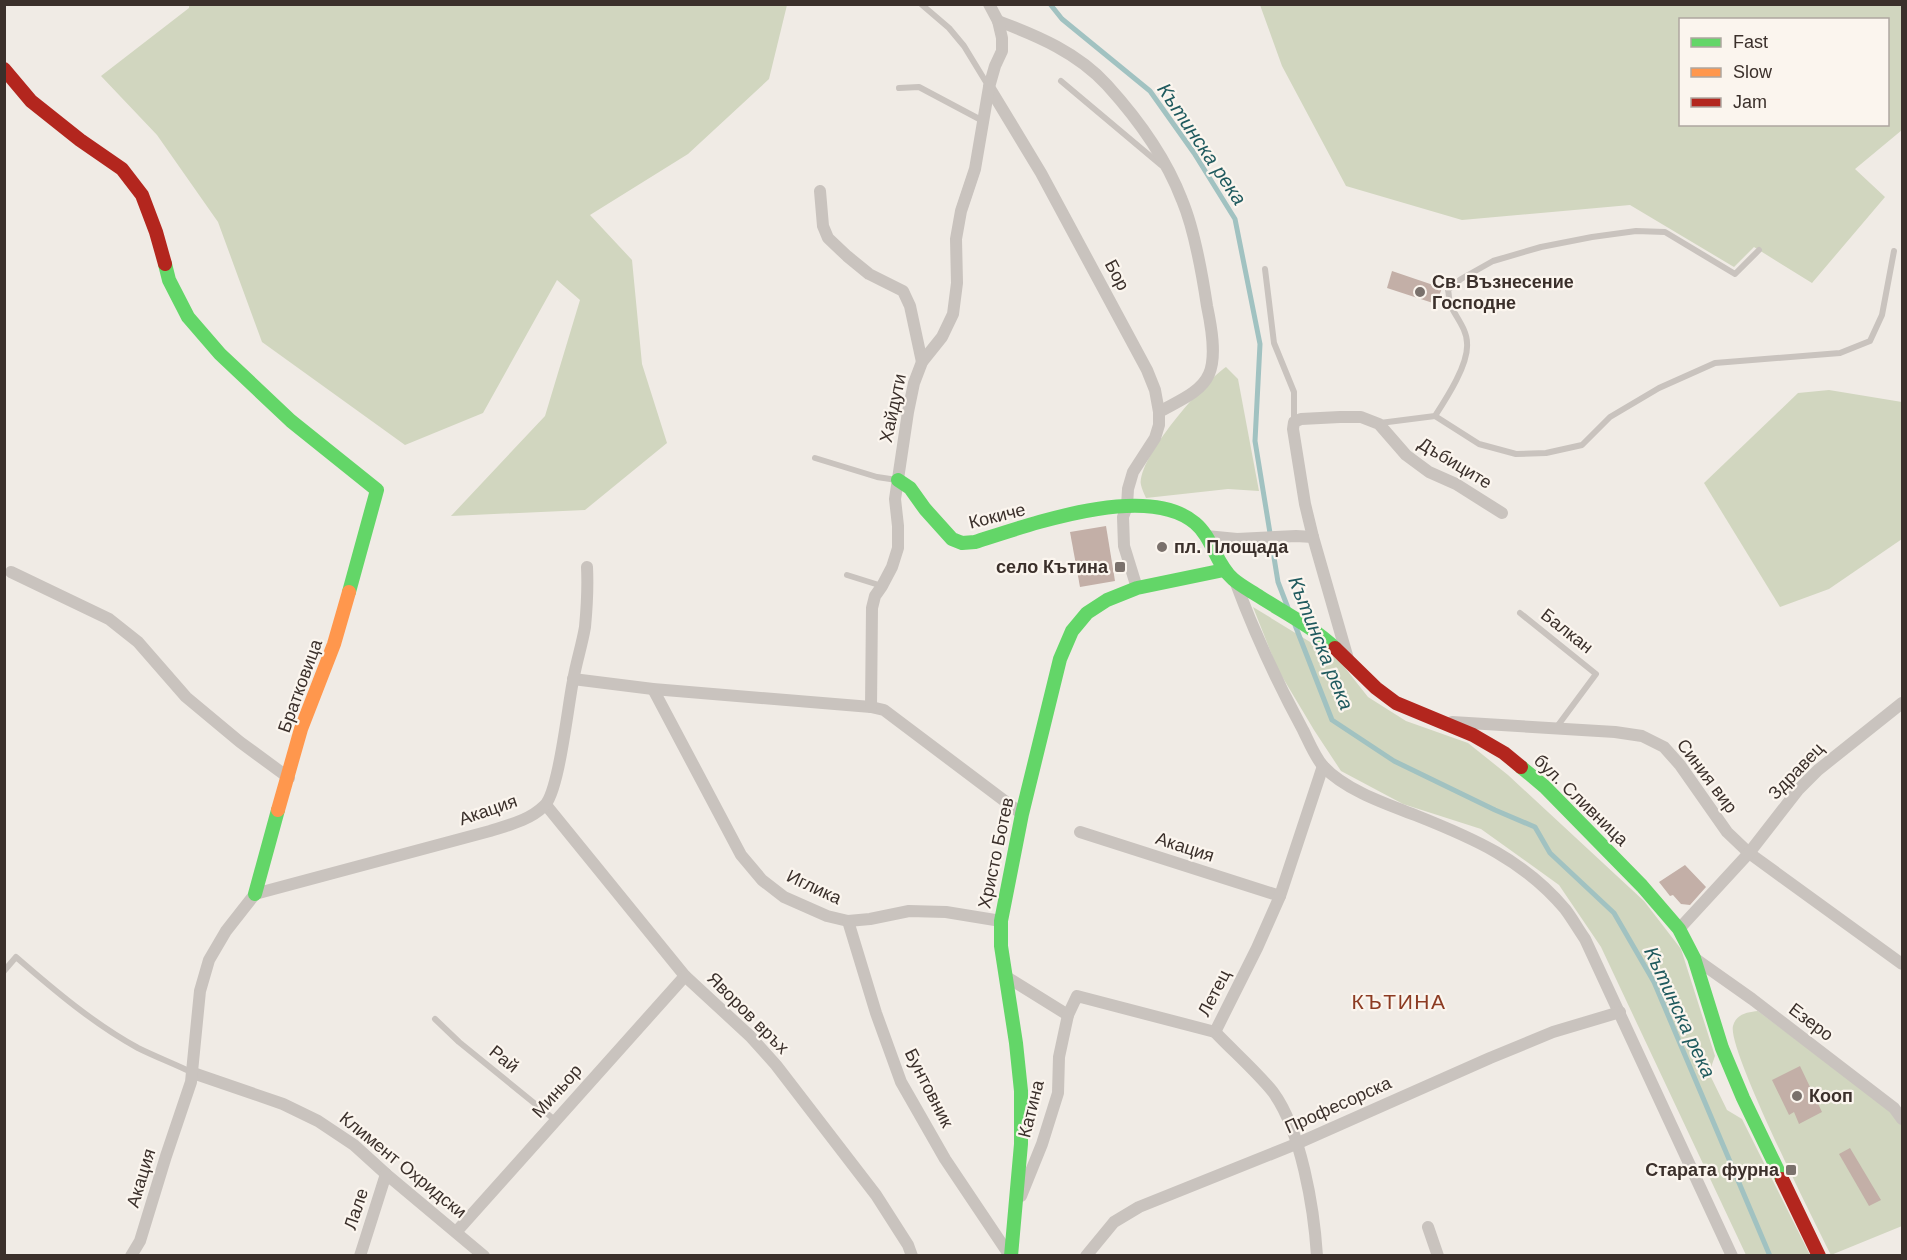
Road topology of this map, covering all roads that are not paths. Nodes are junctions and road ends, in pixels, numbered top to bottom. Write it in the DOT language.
graph roads {
  1 [pos="921,4"];
  2 [pos="989,4"];
  3 [pos="998,21"];
  4 [pos="4,69"];
  5 [pos="1061,81"];
  6 [pos="989,87"];
  7 [pos="899,88"];
  8 [pos="983,121"];
  9 [pos="1169,171"];
  10 [pos="820,191"];
  11 [pos="1759,250"];
  12 [pos="1894,251"];
  13 [pos="1264,269"];
  14 [pos="922,362"];
  15 [pos="1159,412"];
  16 [pos="1435,416"];
  17 [pos="1294,422"];
  18 [pos="1379,423"];
  19 [pos="815,458"];
  20 [pos="898,480"];
  21 [pos="1127,506"];
  22 [pos="1502,513"];
  23 [pos="1206,536"];
  24 [pos="1312,537"];
  25 [pos="587,567"];
  26 [pos="1224,570"];
  27 [pos="10,572"];
  28 [pos="847,575"];
  29 [pos="1235,581"];
  30 [pos="882,586"];
  31 [pos="1137,588"];
  32 [pos="1520,613"];
  33 [pos="1349,661"];
  34 [pos="573,680"];
  35 [pos="653,689"];
  36 [pos="1902,703"];
  37 [pos="871,707"];
  38 [pos="1439,721"];
  39 [pos="1556,728"];
  40 [pos="1323,766"];
  41 [pos="289,778"];
  42 [pos="546,805"];
  43 [pos="1022,814"];
  44 [pos="1080,832"];
  45 [pos="1749,853"];
  46 [pos="255,894"];
  47 [pos="1280,896"];
  48 [pos="848,921"];
  49 [pos="1001,921"];
  50 [pos="1679,929"];
  51 [pos="1695,957"];
  52 [pos="1902,964"];
  53 [pos="4,971"];
  54 [pos="685,976"];
  55 [pos="1005,976"];
  56 [pos="1620,1012"];
  57 [pos="1068,1015"];
  58 [pos="435,1019"];
  59 [pos="1215,1032"];
  60 [pos="193,1073"];
  61 [pos="1898,1109"];
  62 [pos="1902,1119"];
  63 [pos="555,1120"];
  64 [pos="1296,1144"];
  65 [pos="386,1174"];
  66 [pos="1016,1209"];
  67 [pos="1428,1227"];
  68 [pos="457,1232"];
  69 [pos="131,1256"];
  70 [pos="360,1256"];
  71 [pos="484,1256"];
  72 [pos="912,1256"];
  73 [pos="1011,1256"];
  74 [pos="1086,1256"];
  75 [pos="1317,1256"];
  76 [pos="1438,1256"];
  77 [pos="1732,1256"];
  78 [pos="1819,1256"];
  1 -- 6 [label="lane"];
  2 -- 3 [label="street"];
  3 -- 6 [label="street, Хайдути"];
  3 -- 9 [label="street"];
  4 -- 41 [label="street, Братковица"];
  5 -- 9 [label="lane"];
  6 -- 8 [label="street, Хайдути"];
  6 -- 15 [label="street, Бор"];
  7 -- 8 [label="lane"];
  8 -- 14 [label="street, Хайдути"];
  9 -- 15 [label="street"];
  10 -- 14 [label="street"];
  11 -- 16 [label="lane"];
  12 -- 16 [label="lane"];
  13 -- 17 [label="lane"];
  14 -- 20 [label="street, Хайдути"];
  15 -- 21 [label="street, Бор"];
  16 -- 18 [label="lane"];
  17 -- 18 [label="street"];
  17 -- 24 [label="street, бул. Сливница"];
  18 -- 22 [label="street, Дъбиците"];
  19 -- 20 [label="lane"];
  20 -- 21 [label="street, Кокиче"];
  20 -- 30 [label="street, Хайдути"];
  21 -- 23 [label="street"];
  21 -- 31 [label="street"];
  23 -- 24 [label="street"];
  23 -- 26 [label="street"];
  24 -- 33 [label="street, бул. Сливница"];
  25 -- 34 [label="street, Акация"];
  26 -- 29 [label="street"];
  26 -- 31 [label="street, Христо Ботев"];
  27 -- 41 [label="street"];
  28 -- 30 [label="lane"];
  29 -- 33 [label="street"];
  29 -- 40 [label="street"];
  30 -- 37 [label="street, Хайдути"];
  31 -- 43 [label="street, Христо Ботев"];
  32 -- 39 [label="lane, Балкан"];
  33 -- 38 [label="street, бул. Сливница"];
  34 -- 35 [label="street"];
  34 -- 42 [label="street, Акация"];
  35 -- 37 [label="street"];
  35 -- 48 [label="street, Иглика"];
  36 -- 45 [label="street, Здравец"];
  37 -- 43 [label="street"];
  38 -- 39 [label="street, Синия вир"];
  38 -- 50 [label="street, бул. Сливница"];
  39 -- 45 [label="street, Синия вир"];
  40 -- 47 [label="street, Летец"];
  40 -- 56 [label="street"];
  41 -- 46 [label="street, Братковица"];
  42 -- 46 [label="street, Акация"];
  42 -- 54 [label="street, Яворов връх"];
  43 -- 49 [label="street, Христо Ботев"];
  44 -- 47 [label="street, Акация"];
  45 -- 50 [label="street, Здравец"];
  45 -- 52 [label="street, Синия вир"];
  46 -- 60 [label="street, Акация"];
  47 -- 59 [label="street, Летец"];
  48 -- 49 [label="street, Иглика"];
  48 -- 73 [label="street, Бунтовник"];
  49 -- 55 [label="street, Христо Ботев"];
  50 -- 51 [label="street, бул. Сливница"];
  51 -- 61 [label="street, Езеро"];
  51 -- 78 [label="street, бул. Сливница"];
  53 -- 60 [label="lane"];
  54 -- 63 [label="street, Миньор"];
  54 -- 72 [label="street, Яворов връх"];
  55 -- 57 [label="street"];
  55 -- 66 [label="street, Христо Ботев"];
  56 -- 64 [label="street, Професорска"];
  56 -- 77 [label="street"];
  57 -- 59 [label="street"];
  57 -- 66 [label="street, Катина"];
  58 -- 63 [label="lane, Рай"];
  59 -- 64 [label="street, Летец"];
  60 -- 65 [label="street, Климент Охридски"];
  60 -- 69 [label="street, Акация"];
  61 -- 62 [label="street, Езеро"];
  63 -- 68 [label="street, Миньор"];
  64 -- 74 [label="street, Професорска"];
  64 -- 75 [label="street, Летец"];
  65 -- 68 [label="street, Климент Охридски"];
  65 -- 70 [label="street, Лале"];
  66 -- 73 [label="street, Христо Ботев"];
  67 -- 76 [label="street"];
  68 -- 71 [label="street, Климент Охридски"];
}
